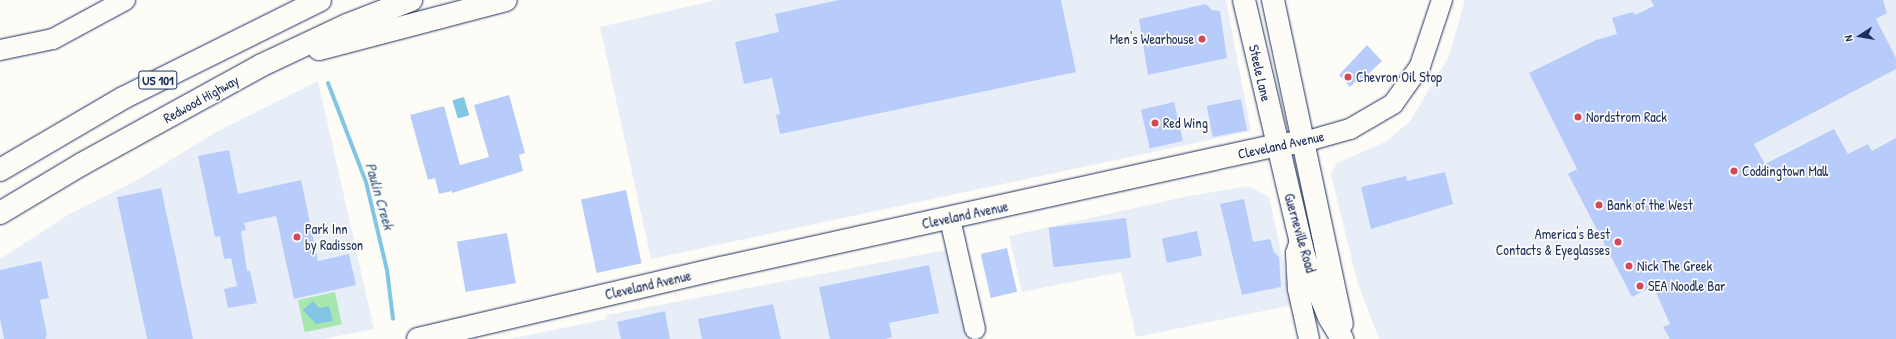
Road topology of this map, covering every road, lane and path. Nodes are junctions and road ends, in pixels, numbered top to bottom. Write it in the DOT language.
graph roads {
  1 [pos="125,0"];
  2 [pos="320,0"];
  3 [pos="411,0"];
  4 [pos="506,0"];
  5 [pos="1244,0"];
  6 [pos="1273,0"];
  7 [pos="1442,0"];
  8 [pos="0,50"];
  9 [pos="262,65"];
  10 [pos="1304,142"];
  11 [pos="1277,145"];
  12 [pos="0,170"];
  13 [pos="0,213"];
  14 [pos="950,219"];
  15 [pos="1300,240"];
  16 [pos="975,329"];
  17 [pos="418,339"];
  18 [pos="1309,339"];
  19 [pos="1343,339"];
  1 -- 8 [label="street"];
  2 -- 12 [label="main road, US 101"];
  3 -- 9 [label="main road, Redwood Highway / US 101"];
  4 -- 9 [label="main road"];
  5 -- 11 [label="main road, Steele Lane"];
  6 -- 10 [label="main road, Steele Lane"];
  7 -- 10 [label="street, Cleveland Avenue"];
  9 -- 13 [label="main road, Redwood Highway / US 101"];
  10 -- 11 [label="main road, Cleveland Avenue"];
  10 -- 19 [label="main road, Guerneville Road"];
  11 -- 14 [label="main road, Cleveland Avenue"];
  11 -- 15 [label="main road, Guerneville Road"];
  14 -- 16 [label="street"];
  14 -- 17 [label="main road, Cleveland Avenue"];
  15 -- 18 [label="street"];
  15 -- 19 [label="main road, Guerneville Road"];
}
